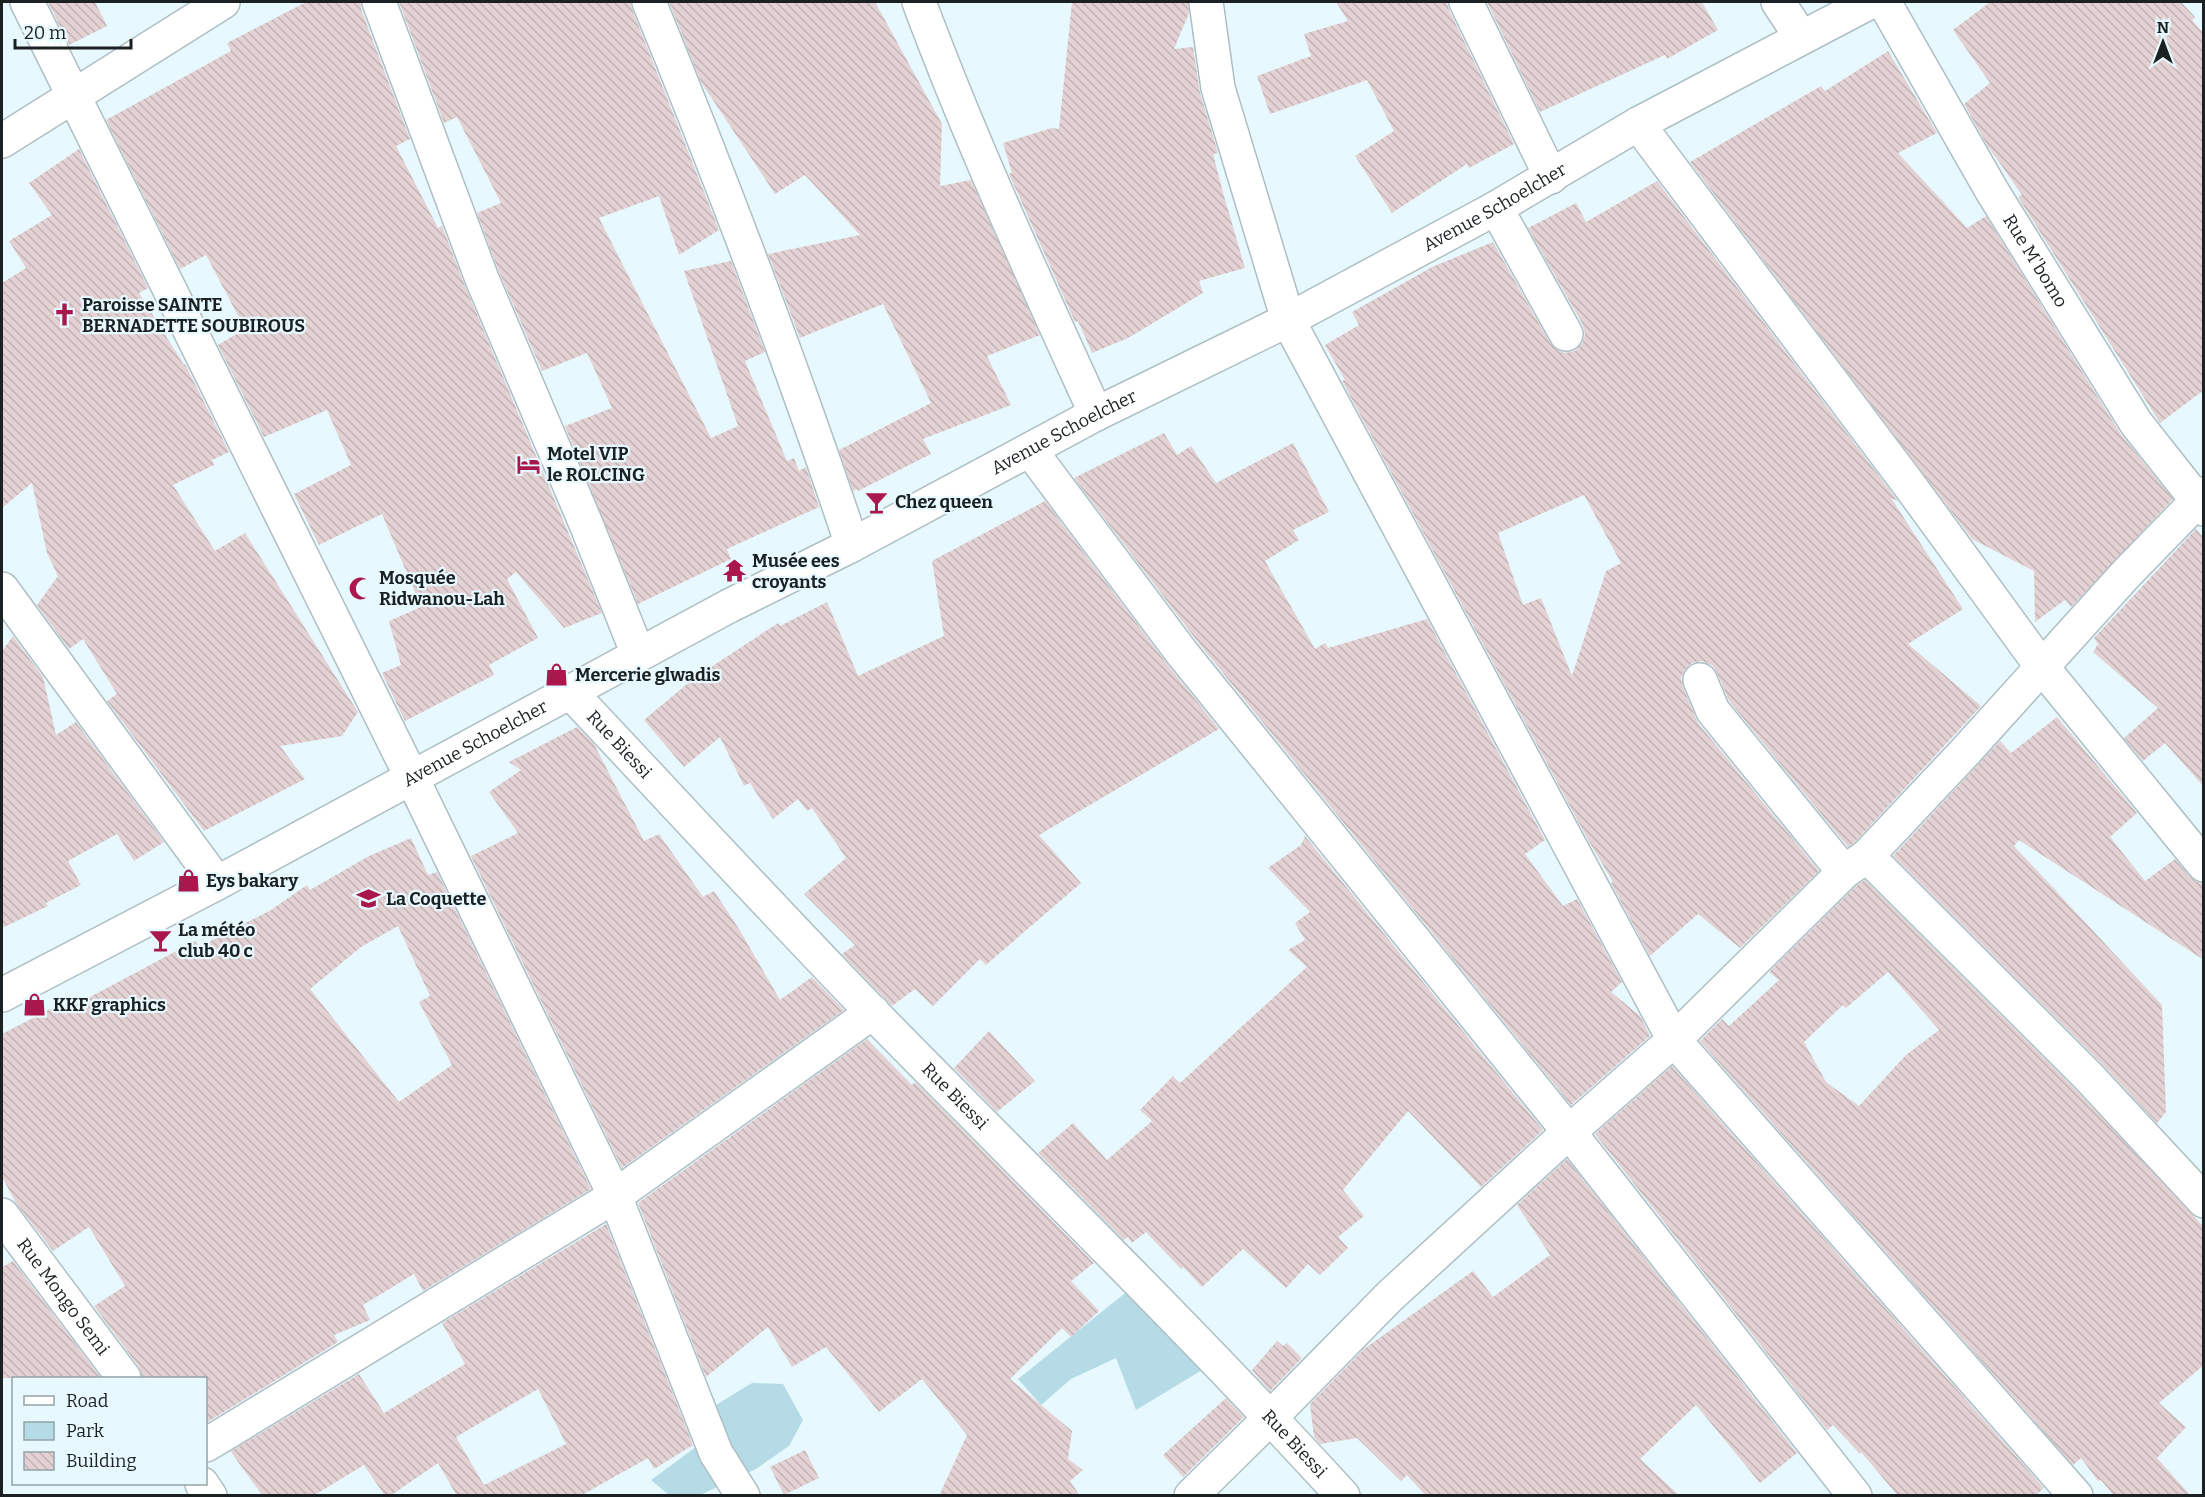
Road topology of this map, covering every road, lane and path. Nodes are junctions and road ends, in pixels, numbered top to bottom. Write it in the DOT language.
graph roads {
  1 [pos="27,2"];
  2 [pos="223,2"];
  3 [pos="379,2"];
  4 [pos="650,2"];
  5 [pos="919,2"];
  6 [pos="1206,2"];
  7 [pos="1466,2"];
  8 [pos="1778,2"];
  9 [pos="1870,2"];
  10 [pos="1884,2"];
  11 [pos="1801,38"];
  12 [pos="73,96"];
  13 [pos="1638,124"];
  14 [pos="2,141"];
  15 [pos="1551,177"];
  16 [pos="1496,208"];
  17 [pos="1288,320"];
  18 [pos="1566,334"];
  19 [pos="1096,414"];
  20 [pos="1030,450"];
  21 [pos="2201,501"];
  22 [pos="852,545"];
  23 [pos="2,589"];
  24 [pos="638,654"];
  25 [pos="2042,667"];
  26 [pos="1700,680"];
  27 [pos="570,692"];
  28 [pos="412,778"];
  29 [pos="1856,864"];
  30 [pos="2204,865"];
  31 [pos="217,883"];
  32 [pos="2,995"];
  33 [pos="873,1012"];
  34 [pos="1674,1040"];
  35 [pos="1569,1132"];
  36 [pos="615,1196"];
  37 [pos="2204,1201"];
  38 [pos="2,1215"];
  39 [pos="123,1377"];
  40 [pos="1271,1417"];
  41 [pos="207,1444"];
  42 [pos="743,1496"];
  43 [pos="1191,1496"];
  44 [pos="1343,1496"];
  45 [pos="1856,1496"];
  46 [pos="2076,1496"];
  1 -- 12 [label="street"];
  2 -- 12 [label="street"];
  3 -- 24 [label="street"];
  4 -- 22 [label="street"];
  5 -- 19 [label="street"];
  6 -- 17 [label="street"];
  7 -- 15 [label="street"];
  8 -- 11 [label="street"];
  9 -- 11 [label="street, Avenue Schoelcher"];
  10 -- 21 [label="street, Rue M'bomo"];
  11 -- 13 [label="street, Avenue Schoelcher"];
  12 -- 14 [label="street"];
  12 -- 28 [label="street"];
  13 -- 15 [label="street, Avenue Schoelcher"];
  13 -- 25 [label="street"];
  15 -- 16 [label="street, Avenue Schoelcher"];
  16 -- 17 [label="street, Avenue Schoelcher"];
  16 -- 18 [label="street"];
  17 -- 19 [label="street, Avenue Schoelcher"];
  17 -- 34 [label="street"];
  19 -- 20 [label="street, Avenue Schoelcher"];
  20 -- 22 [label="street, Avenue Schoelcher"];
  20 -- 35 [label="street"];
  21 -- 25 [label="street"];
  22 -- 24 [label="street, Avenue Schoelcher"];
  23 -- 31 [label="street"];
  24 -- 27 [label="street, Avenue Schoelcher"];
  25 -- 29 [label="street"];
  25 -- 30 [label="street"];
  26 -- 29 [label="street"];
  27 -- 28 [label="street, Avenue Schoelcher"];
  27 -- 33 [label="street, Rue Biessi"];
  28 -- 31 [label="street, Avenue Schoelcher"];
  28 -- 36 [label="street"];
  29 -- 34 [label="street"];
  29 -- 37 [label="street"];
  31 -- 32 [label="street, Avenue Schoelcher"];
  33 -- 36 [label="street"];
  33 -- 40 [label="street, Rue Biessi"];
  34 -- 35 [label="street"];
  34 -- 46 [label="street"];
  35 -- 40 [label="street"];
  35 -- 45 [label="street"];
  36 -- 41 [label="street"];
  36 -- 42 [label="street"];
  38 -- 39 [label="street, Rue Mongo Semi"];
  40 -- 43 [label="street"];
  40 -- 44 [label="street, Rue Biessi"];
}
